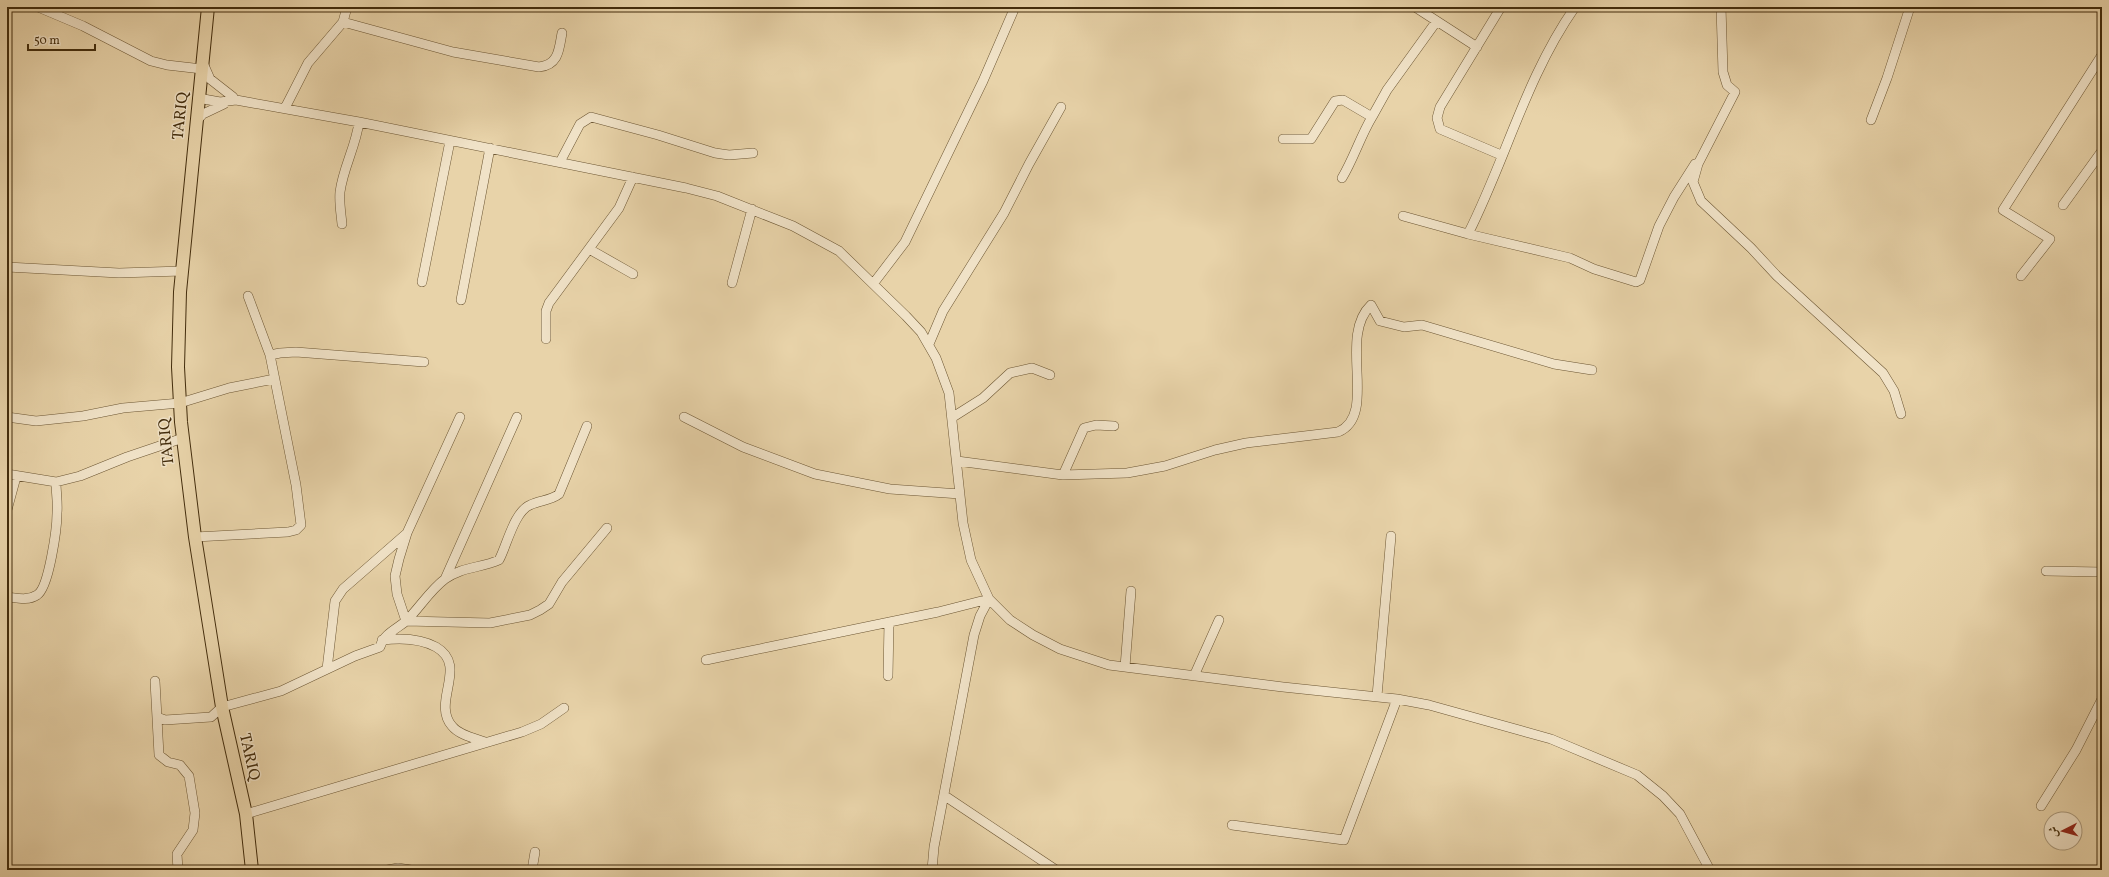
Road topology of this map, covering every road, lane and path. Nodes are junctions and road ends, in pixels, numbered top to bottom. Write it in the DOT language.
graph roads {
  1 [pos="38,7"];
  2 [pos="208,7"];
  3 [pos="347,7"];
  4 [pos="1015,7"];
  5 [pos="1415,7"];
  6 [pos="1501,7"];
  7 [pos="1575,7"];
  8 [pos="1721,7"];
  9 [pos="1910,7"];
  10 [pos="343,22"];
  11 [pos="1436,22"];
  12 [pos="562,33"];
  13 [pos="1477,47"];
  14 [pos="2102,55"];
  15 [pos="202,66"];
  16 [pos="200,84"];
  17 [pos="1727,85"];
  18 [pos="198,98"];
  19 [pos="233,100"];
  20 [pos="1062,107"];
  21 [pos="285,108"];
  22 [pos="1372,117"];
  23 [pos="197,120"];
  24 [pos="1871,120"];
  25 [pos="359,122"];
  26 [pos="1283,139"];
  27 [pos="450,140"];
  28 [pos="490,148"];
  29 [pos="2102,152"];
  30 [pos="753,153"];
  31 [pos="1501,155"];
  32 [pos="560,162"];
  33 [pos="633,177"];
  34 [pos="1342,178"];
  35 [pos="2063,205"];
  36 [pos="752,209"];
  37 [pos="1403,216"];
  38 [pos="342,224"];
  39 [pos="1468,234"];
  40 [pos="589,249"];
  41 [pos="7,267"];
  42 [pos="182,271"];
  43 [pos="633,274"];
  44 [pos="2021,276"];
  45 [pos="422,282"];
  46 [pos="732,283"];
  47 [pos="873,284"];
  48 [pos="248,296"];
  49 [pos="461,300"];
  50 [pos="546,339"];
  51 [pos="928,344"];
  52 [pos="270,355"];
  53 [pos="424,362"];
  54 [pos="1592,370"];
  55 [pos="1050,375"];
  56 [pos="274,379"];
  57 [pos="180,403"];
  58 [pos="1901,414"];
  59 [pos="7,417"];
  60 [pos="460,417"];
  61 [pos="517,417"];
  62 [pos="953,417"];
  63 [pos="684,418"];
  64 [pos="587,426"];
  65 [pos="1114,426"];
  66 [pos="183,438"];
  67 [pos="956,461"];
  68 [pos="7,474"];
  69 [pos="1063,475"];
  70 [pos="16,477"];
  71 [pos="56,482"];
  72 [pos="960,494"];
  73 [pos="7,510"];
  74 [pos="607,528"];
  75 [pos="406,533"];
  76 [pos="1391,536"];
  77 [pos="195,537"];
  78 [pos="2046,570"];
  79 [pos="2102,572"];
  80 [pos="445,579"];
  81 [pos="1132,591"];
  82 [pos="7,597"];
  83 [pos="989,599"];
  84 [pos="1219,620"];
  85 [pos="406,621"];
  86 [pos="889,622"];
  87 [pos="382,640"];
  88 [pos="706,660"];
  89 [pos="1125,667"];
  90 [pos="327,669"];
  91 [pos="888,676"];
  92 [pos="1194,676"];
  93 [pos="155,681"];
  94 [pos="1377,696"];
  95 [pos="1397,699"];
  96 [pos="2102,699"];
  97 [pos="222,707"];
  98 [pos="564,708"];
  99 [pos="157,717"];
  100 [pos="485,742"];
  101 [pos="945,796"];
  102 [pos="2041,806"];
  103 [pos="246,814"];
  104 [pos="1232,825"];
  105 [pos="535,852"];
  106 [pos="178,870"];
  107 [pos="252,870"];
  108 [pos="387,870"];
  109 [pos="411,870"];
  110 [pos="532,870"];
  111 [pos="932,870"];
  112 [pos="1056,870"];
  113 [pos="1710,870"];
  1 -- 15 [label="street"];
  2 -- 15 [label="main road, TARIQ"];
  3 -- 10 [label="street"];
  4 -- 47 [label="street"];
  5 -- 11 [label="street"];
  6 -- 13 [label="street"];
  7 -- 31 [label="street"];
  8 -- 17 [label="street"];
  9 -- 24 [label="street"];
  10 -- 12 [label="street"];
  10 -- 21 [label="street"];
  11 -- 13 [label="street"];
  11 -- 22 [label="street"];
  13 -- 31 [label="street"];
  14 -- 44 [label="street"];
  15 -- 16 [label="main road, TARIQ"];
  15 -- 19 [label="street"];
  16 -- 18 [label="main road, TARIQ"];
  16 -- 19 [label="street"];
  17 -- 39 [label="street"];
  17 -- 58 [label="street"];
  18 -- 19 [label="street"];
  18 -- 23 [label="main road, TARIQ"];
  19 -- 21 [label="street"];
  19 -- 23 [label="street"];
  20 -- 51 [label="street"];
  21 -- 25 [label="street"];
  22 -- 26 [label="street"];
  22 -- 34 [label="street"];
  23 -- 42 [label="main road, TARIQ"];
  25 -- 27 [label="street"];
  25 -- 38 [label="street"];
  27 -- 28 [label="street"];
  27 -- 45 [label="street"];
  28 -- 32 [label="street"];
  28 -- 49 [label="street"];
  29 -- 35 [label="street"];
  30 -- 32 [label="street"];
  31 -- 39 [label="street"];
  32 -- 33 [label="street"];
  33 -- 36 [label="street"];
  33 -- 40 [label="street"];
  36 -- 46 [label="street"];
  36 -- 47 [label="street"];
  37 -- 39 [label="street"];
  40 -- 43 [label="street"];
  40 -- 50 [label="street"];
  41 -- 42 [label="street"];
  42 -- 57 [label="main road, TARIQ"];
  47 -- 51 [label="street"];
  48 -- 52 [label="street"];
  51 -- 62 [label="street"];
  52 -- 53 [label="street"];
  52 -- 56 [label="street"];
  54 -- 69 [label="street"];
  55 -- 62 [label="street"];
  56 -- 57 [label="street"];
  56 -- 77 [label="street"];
  57 -- 59 [label="street"];
  57 -- 66 [label="main road, TARIQ"];
  60 -- 75 [label="street"];
  61 -- 80 [label="street"];
  62 -- 67 [label="street"];
  63 -- 72 [label="street"];
  64 -- 80 [label="street"];
  65 -- 69 [label="street"];
  66 -- 71 [label="street"];
  66 -- 77 [label="main road, TARIQ"];
  67 -- 69 [label="street"];
  67 -- 72 [label="street"];
  68 -- 70 [label="street"];
  70 -- 71 [label="street"];
  70 -- 73 [label="street"];
  71 -- 82 [label="street"];
  72 -- 83 [label="street"];
  74 -- 85 [label="street"];
  75 -- 85 [label="street"];
  75 -- 90 [label="street"];
  76 -- 94 [label="street"];
  77 -- 97 [label="main road, TARIQ"];
  78 -- 79 [label="street"];
  80 -- 85 [label="street"];
  81 -- 89 [label="street"];
  83 -- 86 [label="street"];
  83 -- 89 [label="street"];
  83 -- 101 [label="street"];
  84 -- 92 [label="street"];
  85 -- 87 [label="street"];
  86 -- 88 [label="street"];
  86 -- 91 [label="street"];
  87 -- 90 [label="street"];
  87 -- 100 [label="street"];
  89 -- 92 [label="street"];
  90 -- 97 [label="street"];
  92 -- 94 [label="street"];
  93 -- 99 [label="street"];
  94 -- 95 [label="street"];
  95 -- 104 [label="street"];
  95 -- 113 [label="street"];
  96 -- 102 [label="street"];
  97 -- 99 [label="street"];
  97 -- 103 [label="main road, TARIQ"];
  98 -- 100 [label="street"];
  99 -- 106 [label="street"];
  100 -- 103 [label="street"];
  101 -- 111 [label="street"];
  101 -- 112 [label="street"];
  103 -- 107 [label="main road, TARIQ"];
  105 -- 110 [label="street"];
  108 -- 109 [label="street"];
}
